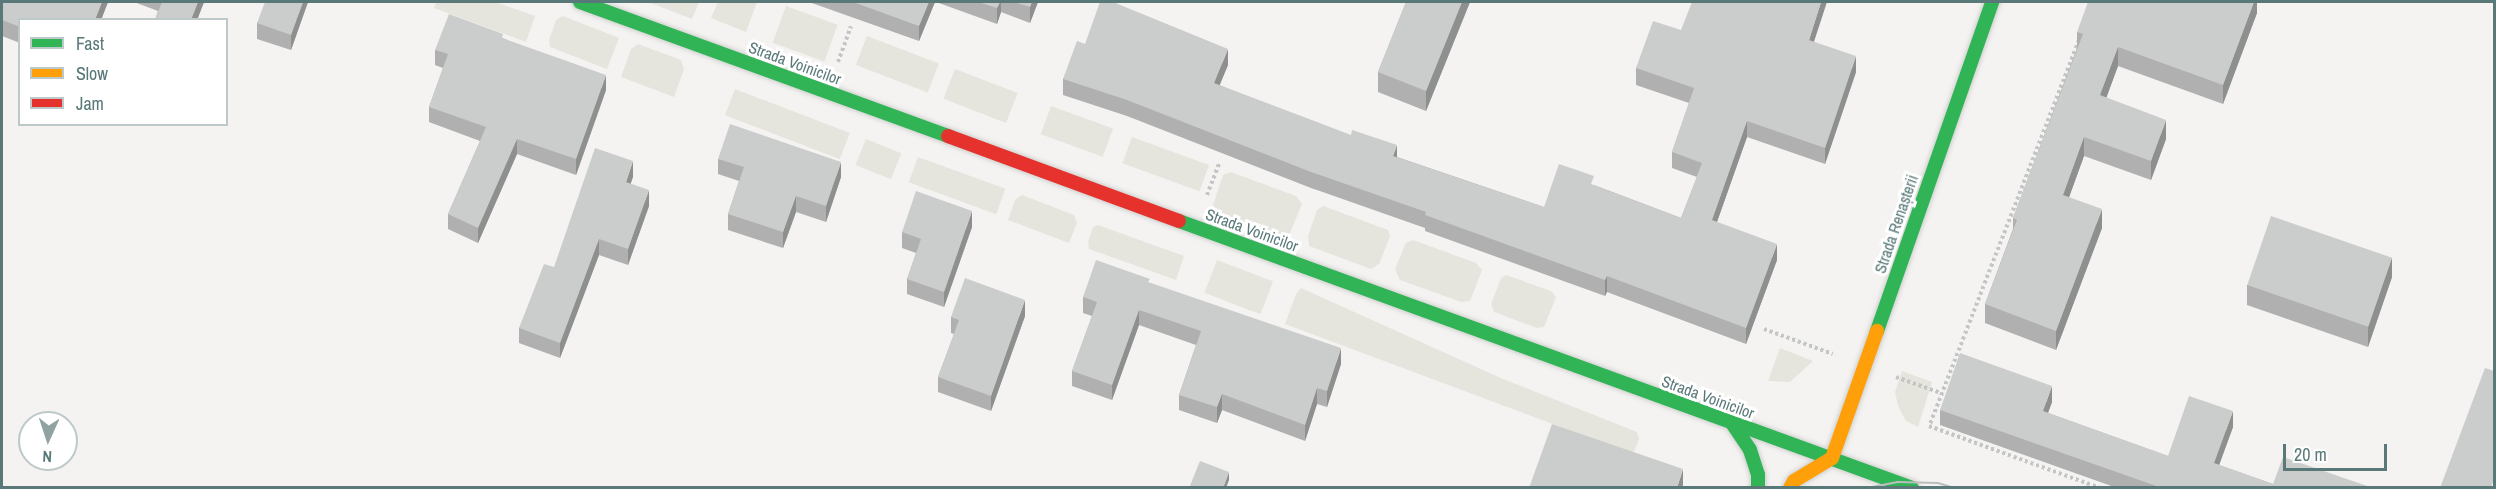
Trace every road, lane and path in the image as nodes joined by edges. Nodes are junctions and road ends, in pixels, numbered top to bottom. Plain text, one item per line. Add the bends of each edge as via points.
1 (580, 2) edge
2 (1992, 2) edge
3 (851, 26) dead end
4 (2081, 34) edge
5 (836, 67) dead end
6 (1219, 163) dead end
7 (1203, 204) dead end
8 (1732, 423) junction
9 (1832, 458) junction
10 (1841, 478) dead end
11 (1758, 488) edge
12 (1790, 488) edge
13 (1912, 488) edge
14 (2100, 488) edge

1 - 8 main road, Strada Voinicilor
2 - 9 main road, Strada Renașterii
3 - 5 path
4 - 14 path via 1929,426
6 - 7 path
8 - 9 main road, Strada Voinicilor
8 - 11 main road via 1750,450
9 - 10 main road
9 - 12 main road via 1794,481
9 - 13 main road, Strada Voinicilor

